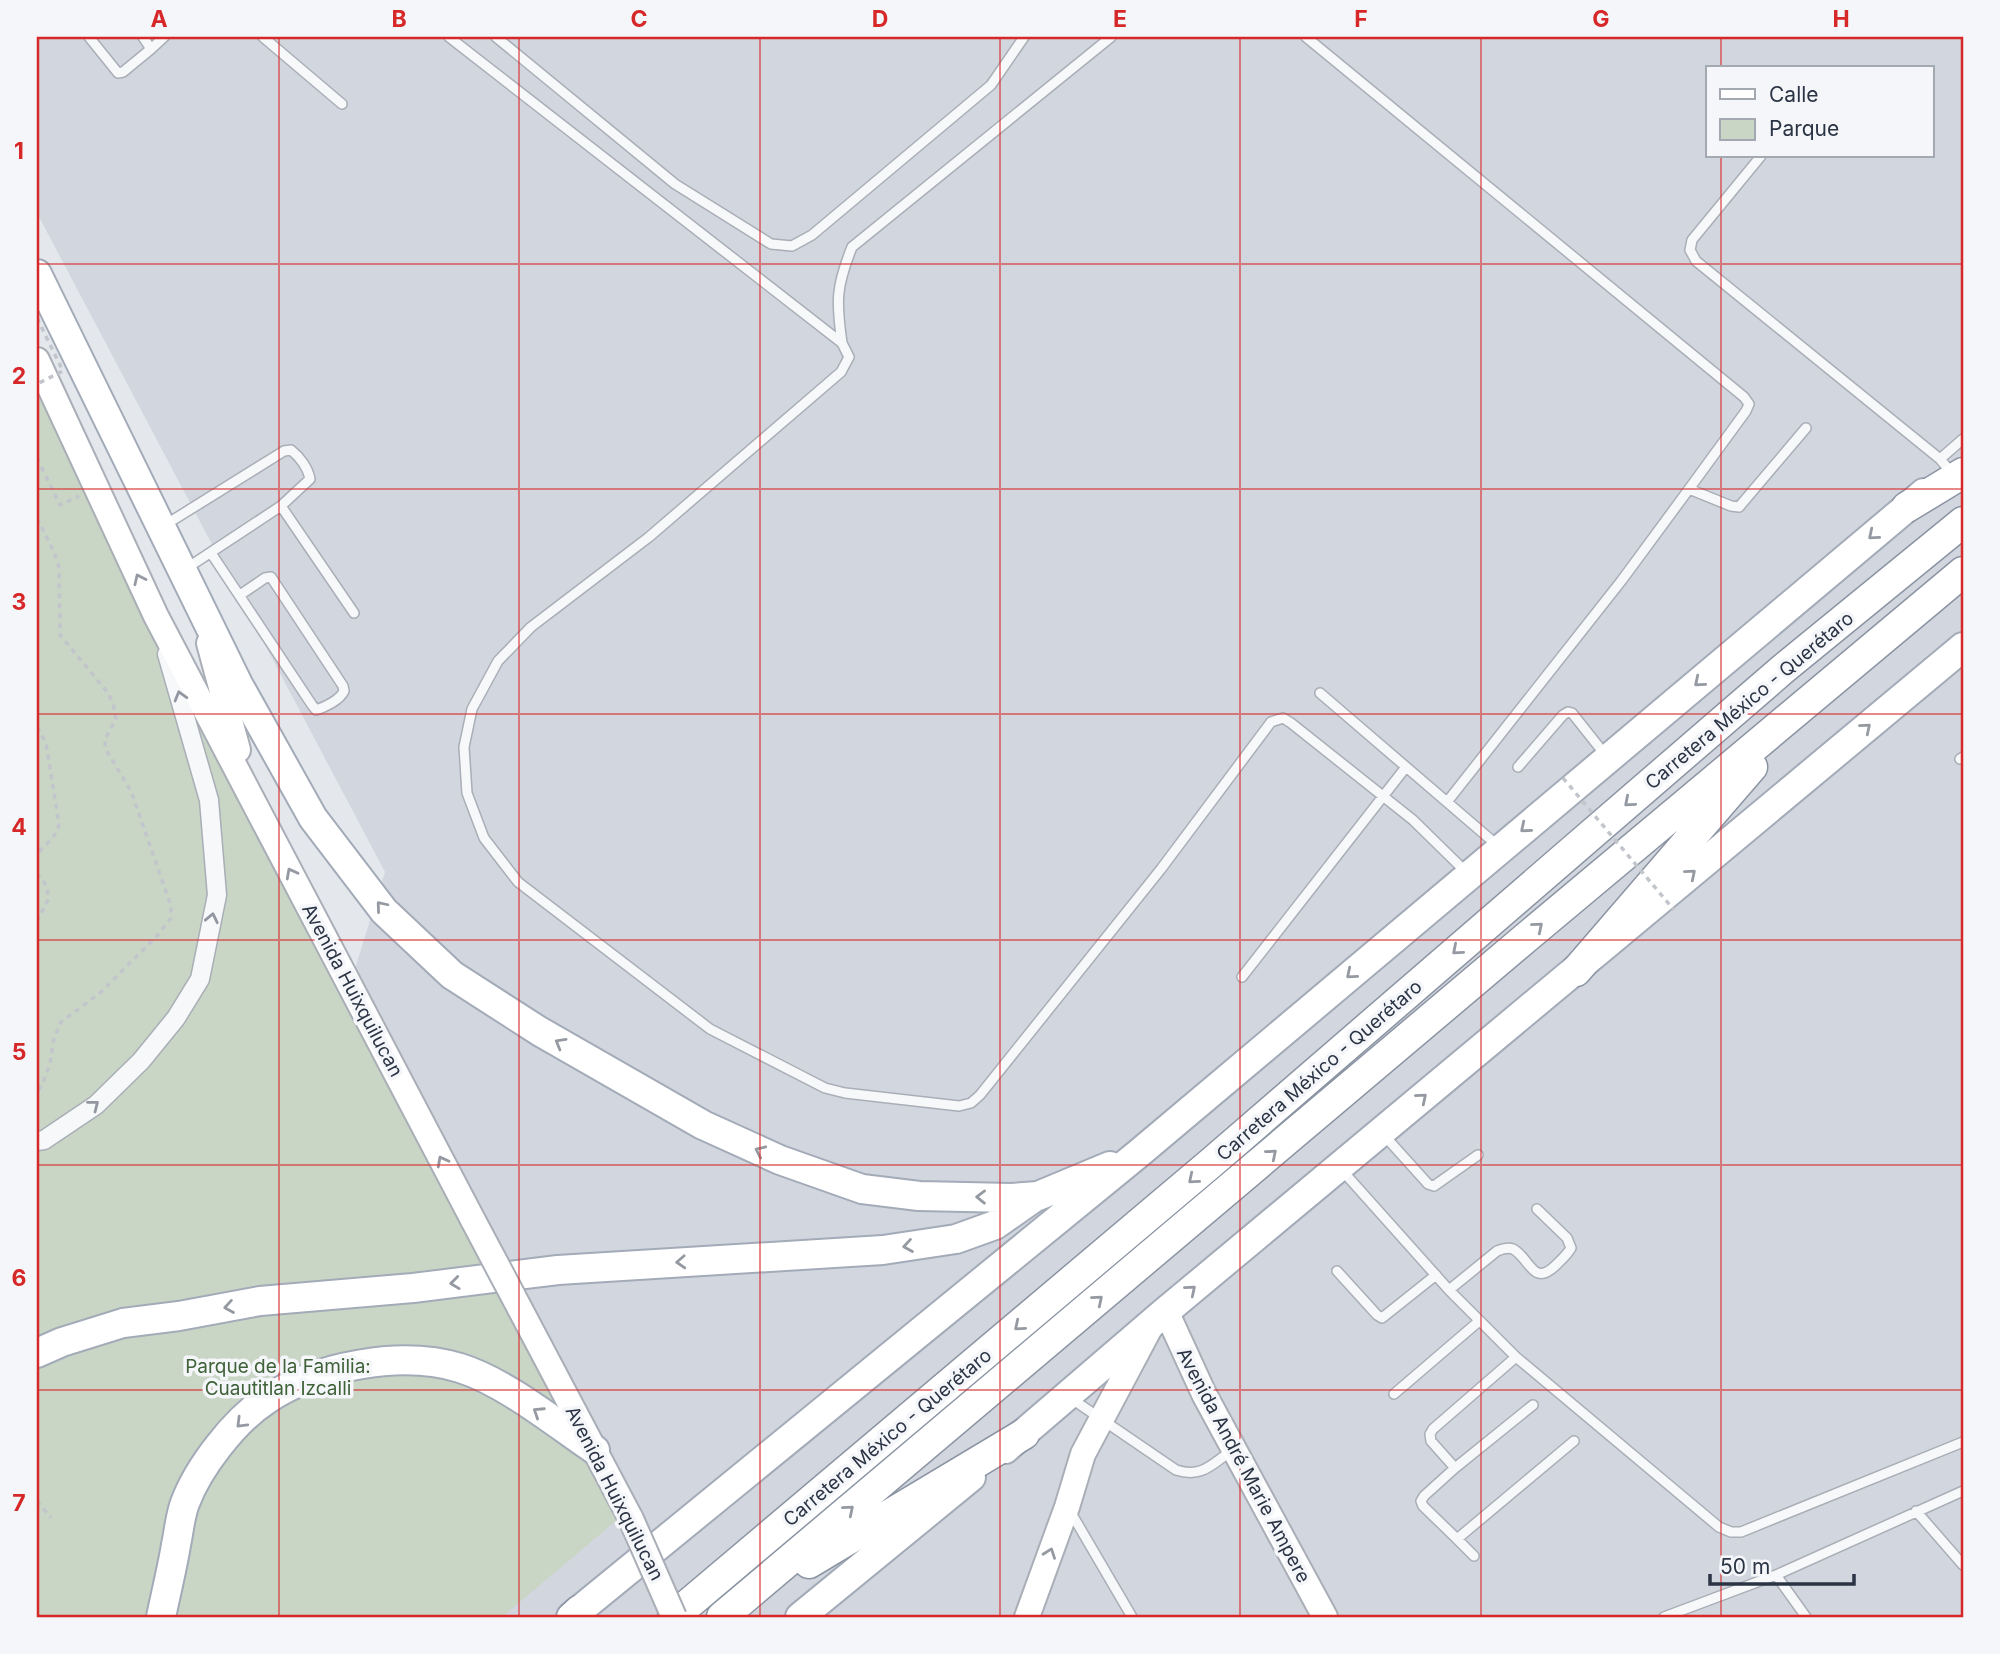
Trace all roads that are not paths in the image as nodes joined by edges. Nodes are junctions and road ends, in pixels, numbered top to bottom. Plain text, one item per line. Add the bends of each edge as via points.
1 (89, 37) edge
2 (143, 37) edge
3 (164, 37) edge
4 (263, 37) edge
5 (449, 37) edge
6 (496, 37) edge
7 (1024, 37) edge
8 (1111, 37) edge
9 (1306, 37) edge
10 (151, 49) junction
11 (342, 104) dead end
12 (1759, 158) edge
13 (37, 274) edge
14 (842, 343) junction
15 (37, 360) edge
16 (1806, 428) dead end
17 (1963, 439) edge
18 (1954, 466) edge
19 (1689, 489) junction
20 (282, 506) junction
21 (1907, 507) joint
22 (1963, 522) edge
23 (161, 528) junction
24 (211, 553) junction
25 (183, 571) junction
26 (1963, 572) edge
27 (240, 595) junction
28 (199, 604) junction
29 (354, 613) dead end
30 (156, 616) junction
31 (1963, 647) edge
32 (1320, 693) dead end
33 (1813, 697) junction
34 (1609, 758) junction
35 (1406, 767) junction
36 (1518, 767) dead end
37 (249, 792) junction
38 (1384, 795) junction
39 (1447, 802) junction
40 (1501, 849) junction
41 (1469, 875) junction
42 (1576, 971) junction
43 (1242, 977) dead end
44 (1381, 1132) junction
45 (37, 1141) edge
46 (1138, 1154) junction
47 (1478, 1155) dead end
48 (1339, 1167) junction
49 (1038, 1196) junction
50 (1537, 1209) dead end
51 (1337, 1271) dead end
52 (1436, 1275) junction
53 (1449, 1290) junction
54 (1160, 1316) junction
55 (1478, 1321) junction
56 (37, 1353) edge
57 (1516, 1357) junction
58 (1394, 1394) dead end
59 (1068, 1396) junction
60 (1533, 1405) dead end
61 (1101, 1420) junction
62 (1024, 1434) junction
63 (1574, 1441) dead end
64 (1963, 1442) edge
65 (1234, 1449) junction
66 (595, 1450) junction
67 (1455, 1468) junction
68 (1963, 1491) edge
69 (1067, 1507) junction
70 (1916, 1511) junction
71 (1457, 1539) junction
72 (1474, 1556) dead end
73 (1963, 1565) edge
74 (1776, 1575) junction
75 (574, 1615) edge
76 (724, 1615) edge
77 (161, 1617) edge
78 (674, 1617) edge
79 (800, 1617) edge
80 (1027, 1617) edge
81 (1132, 1617) edge
82 (1325, 1617) edge
83 (1664, 1617) edge
84 (1806, 1617) edge

1 - 10 lane via 118,73
2 - 10 lane
3 - 10 lane
4 - 11 lane
5 - 14 lane
6 - 7 lane via 675,184 771,244 792,246 811,236 991,85
8 - 14 lane via 852,247 836,300
9 - 19 lane via 1744,397 1749,404 1746,411
12 - 18 lane via 1692,240 1690,250 1696,261
13 - 23 main road
14 - 38 lane via 849,357 841,372 649,537 531,627 498,661 472,709 464,747 467,793 484,838 518,882 710,1029 825,1088 959,1107 980,1095 1161,869 1271,722 1283,718 1291,723
30 -> 15 main road, Avenida Huixquilucan
16 - 19 lane via 1739,507
17 - 18 lane
18 - 21 highway
19 - 39 lane
20 - 23 lane via 310,479 291,450
20 - 24 lane
20 - 29 lane
21 -> 34 main road
22 -> 78 highway, Carretera México - Querétaro via 1783,669 1221,1155
23 - 25 main road
24 - 25 lane
24 - 27 lane
25 - 28 main road
26 - 33 highway, Carretera México - Querétaro
27 - 27 lane via 271,577 343,685 342,696 316,709
28 - 37 main road
49 -> 28 main road via 919,1196 862,1189 780,1160 703,1125 452,975 384,911 313,818
30 - 37 main road, Avenida Huixquilucan
45 -> 30 street via 96,1105 141,1061 200,979 218,895 209,800
42 -> 31 main road
32 - 35 lane
33 - 42 highway
76 -> 33 highway, Carretera México - Querétaro
34 - 36 lane via 1568,712
34 -> 40 main road
35 - 38 lane
35 - 39 lane
66 -> 37 main road, Avenida Huixquilucan, bridge
38 - 41 lane
38 - 43 lane
39 - 40 lane
40 - 41 main road
41 -> 46 main road
44 -> 42 main road
44 - 47 lane via 1434,1186
44 - 48 main road
46 - 49 main road
46 - 75 main road
48 - 52 lane
54 -> 48 main road
49 -> 56 main road via 995,1225 956,1239 883,1250 558,1270 260,1301 122,1323
50 - 53 lane via 1567,1238 1571,1248 1549,1272 1533,1270 1513,1249 1505,1248
51 - 52 lane via 1382,1318
52 - 53 lane
53 - 55 lane
54 - 59 main road
54 - 61 main road
54 - 65 main road, Avenida André Marie Ampere
55 - 57 lane
55 - 58 lane
57 - 64 lane via 1719,1527 1731,1532 1741,1532
57 - 67 lane via 1430,1434
59 - 61 lane
59 - 62 main road
60 - 67 lane
61 - 65 lane via 1176,1471 1191,1475
61 - 69 main road via 1083,1454
62 - 76 highway
62 - 79 main road
63 - 71 lane
65 - 82 main road, Avenida André Marie Ampere
66 -> 77 main road via 490,1381 459,1368 384,1362 342,1368 303,1381 265,1400 211,1456 184,1504
66 - 78 main road, Avenida Huixquilucan, bridge
67 - 71 lane via 1421,1502
68 - 70 lane
80 -> 69 main road
69 - 81 lane
70 - 73 lane
70 - 74 lane
71 - 72 lane
74 - 83 lane
74 - 84 lane

